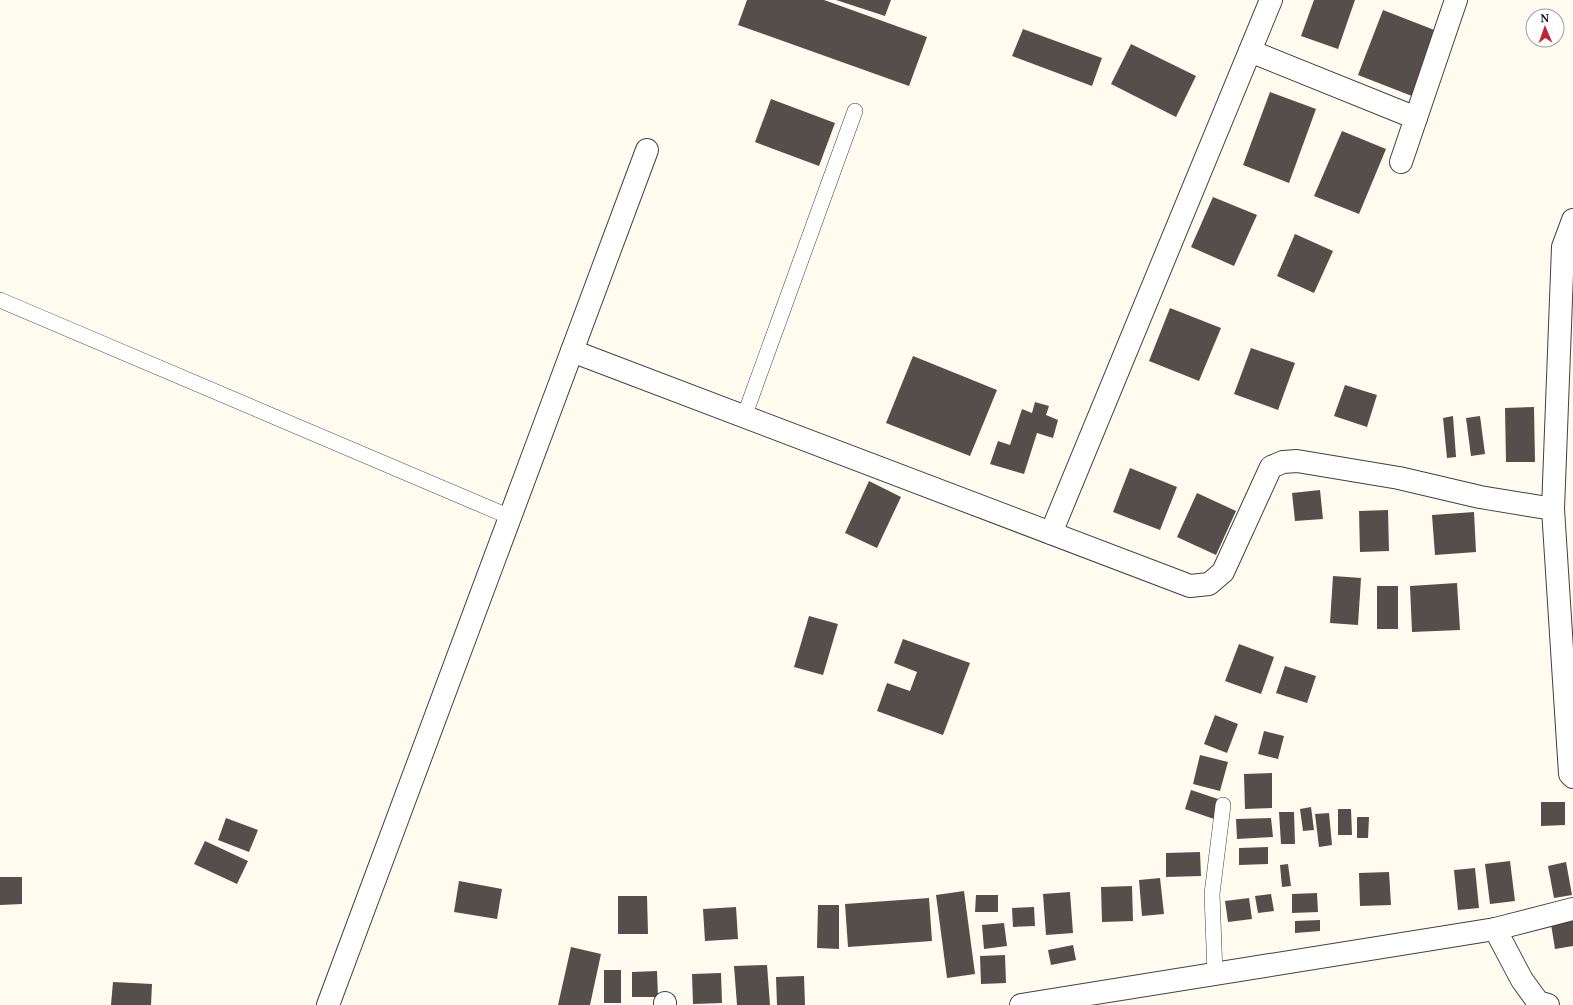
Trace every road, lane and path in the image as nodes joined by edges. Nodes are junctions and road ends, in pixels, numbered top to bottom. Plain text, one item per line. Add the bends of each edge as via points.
1 (1271, 0) edge
2 (1456, 0) edge
3 (1250, 51) junction
4 (855, 111) dead end
5 (1416, 118) junction
6 (646, 150) dead end
7 (1401, 162) dead end
8 (1573, 220) edge
9 (0, 300) edge
10 (572, 351) junction
11 (744, 417) junction
12 (1553, 509) junction
13 (510, 517) junction
14 (1051, 533) junction
15 (1573, 777) edge
16 (1223, 805) dead end
17 (1573, 909) edge
18 (1495, 929) junction
19 (1215, 974) junction
20 (328, 1005) edge
21 (1021, 1005) edge
22 (1548, 1005) edge

1 - 3 street
2 - 5 street
3 - 5 street
3 - 14 street
4 - 11 lane
5 - 7 street
6 - 10 street
8 - 12 street via 1563,247
9 - 13 lane
10 - 11 street
10 - 13 street
11 - 14 street
12 - 14 street via 1480,497 1399,478 1296,461 1283,462 1271,467 1223,572 1209,584 1190,586
12 - 15 street via 1570,774
13 - 20 street
16 - 19 lane via 1212,894
17 - 18 street
18 - 19 street
18 - 22 street via 1522,980 1538,1002
19 - 21 street

